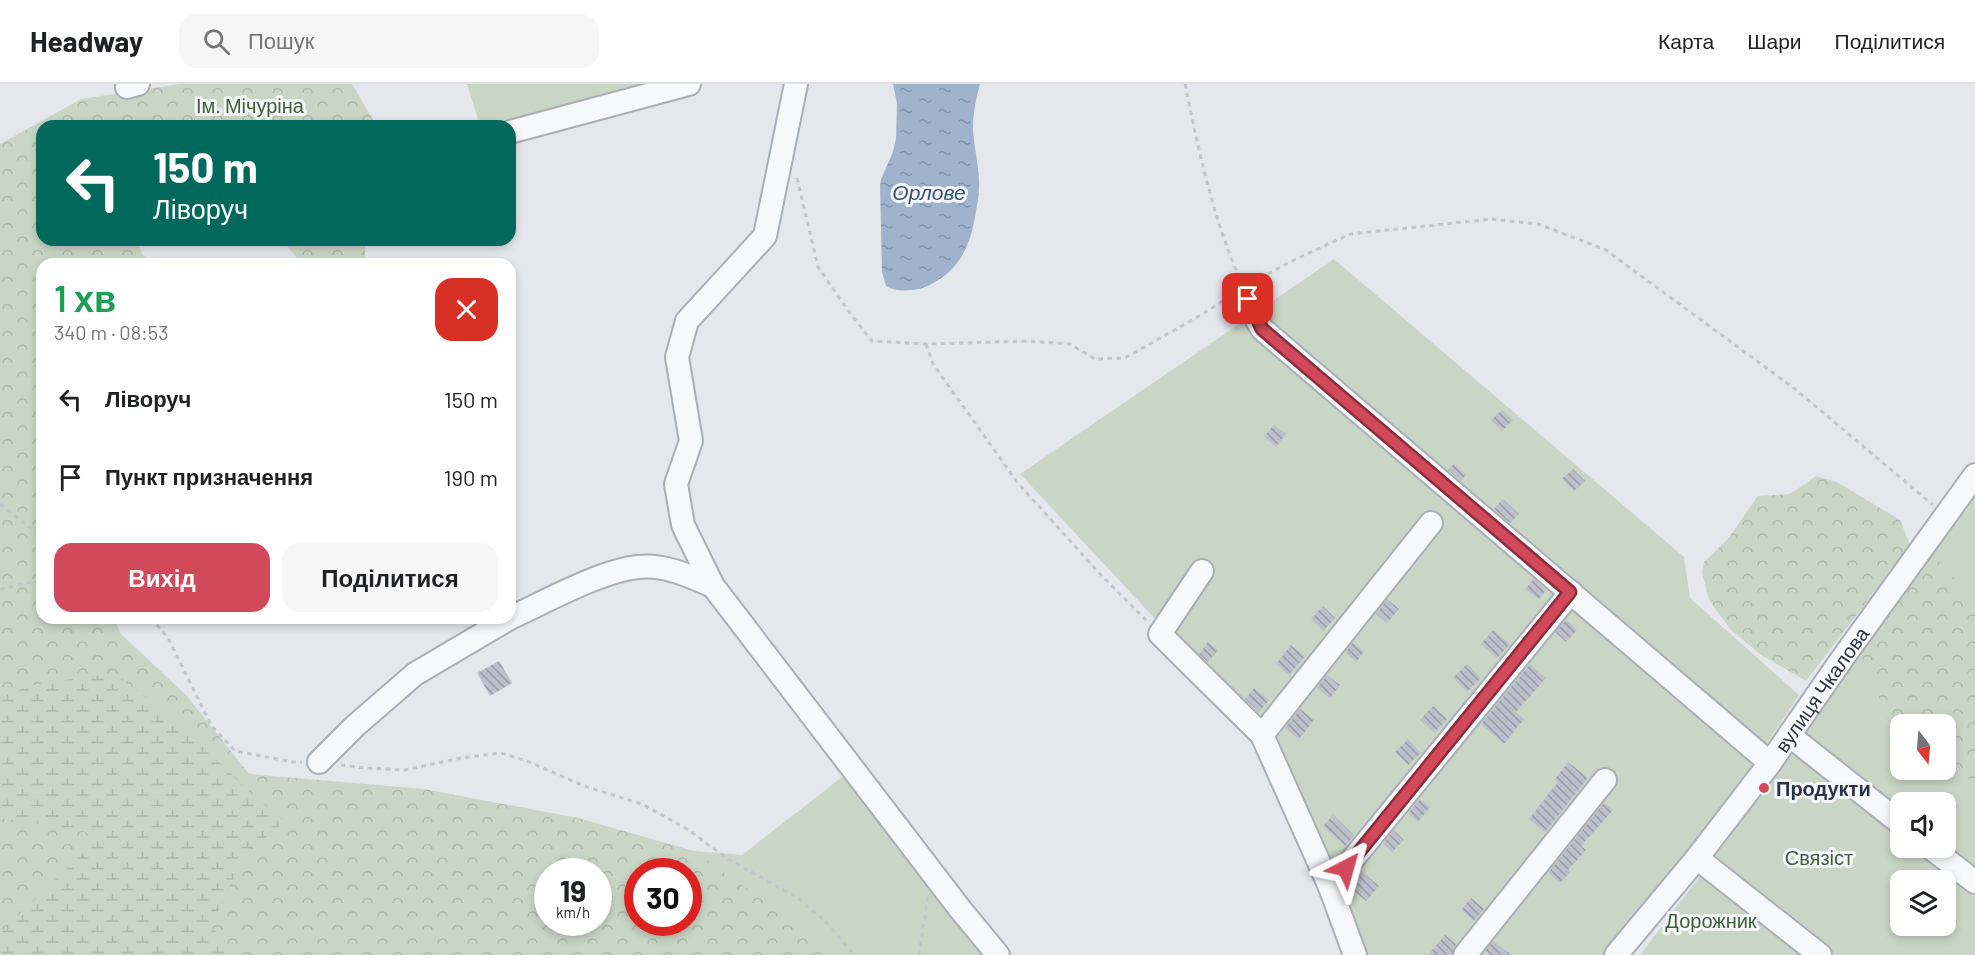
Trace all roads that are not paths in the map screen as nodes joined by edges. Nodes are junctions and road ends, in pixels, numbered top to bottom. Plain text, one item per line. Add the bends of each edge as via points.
1 (689, 84) edge
2 (796, 84) edge
3 (516, 130) edge
4 (1244, 287) road end
5 (1975, 475) edge
6 (1431, 523) dead end
7 (1202, 571) dead end
8 (713, 586) junction
9 (1570, 592) junction
10 (516, 615) edge
11 (500, 624) edge
12 (1262, 735) junction
13 (1789, 735) junction
14 (319, 762) road end
15 (1770, 763) junction
16 (1605, 780) dead end
17 (1890, 815) edge
18 (1697, 858) junction
19 (1944, 858) edge
20 (1975, 882) edge
21 (1330, 887) junction
22 (998, 955) edge
23 (1355, 955) edge
24 (1465, 955) edge
25 (1616, 955) edge
26 (1820, 955) edge

1 - 3 street
2 - 8 street via 765,236 687,321 677,357 691,441 676,484 683,525
4 - 9 street via 1262,329
5 - 13 street, вулиця Чкалова
6 - 12 street
7 - 12 street via 1160,634
8 - 10 street via 674,570 638,567 600,577
8 - 22 street
9 - 15 street
9 - 21 street
11 - 14 street via 415,674
12 - 21 street
13 - 15 street, вулиця Чкалова
13 - 17 street
15 - 18 street, вулиця Чкалова
16 - 24 street
18 - 25 street, вулиця Чкалова
18 - 26 street
19 - 20 street
21 - 23 street

